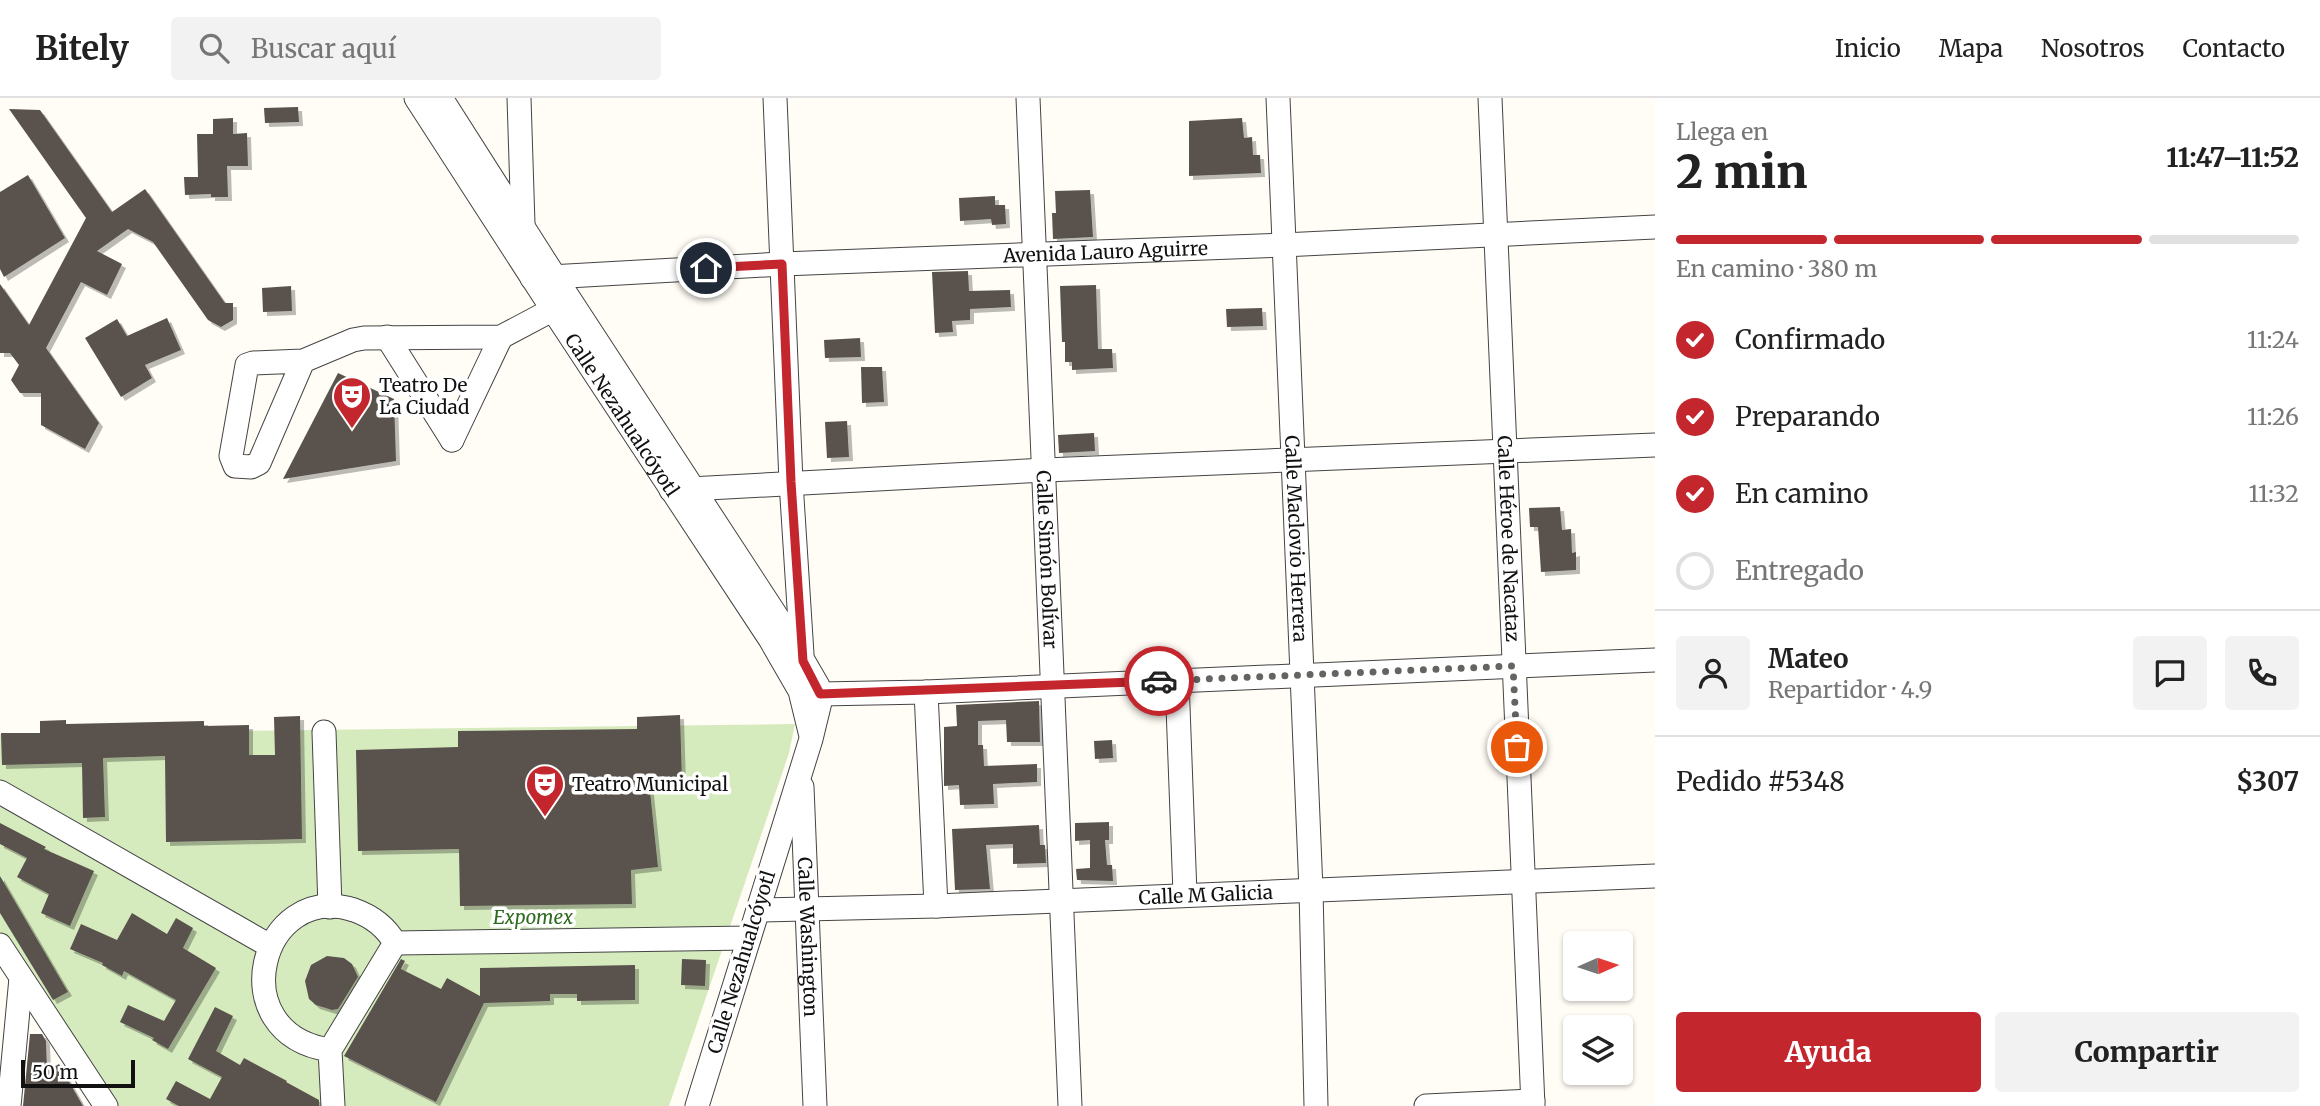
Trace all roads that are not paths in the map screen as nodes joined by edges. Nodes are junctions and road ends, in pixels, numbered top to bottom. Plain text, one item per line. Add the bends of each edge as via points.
1 (416, 98) edge
2 (442, 98) edge
3 (519, 98) edge
4 (775, 98) edge
5 (1028, 98) edge
6 (1278, 98) edge
7 (1490, 98) edge
8 (523, 227) junction
9 (1655, 227) edge
10 (1496, 234) junction
11 (1283, 245) junction
12 (1035, 254) junction
13 (782, 264) junction
14 (537, 273) junction
15 (561, 305) junction
16 (387, 337) junction
17 (501, 337) junction
18 (303, 361) junction
19 (1655, 445) edge
20 (1505, 451) junction
21 (1293, 461) junction
22 (1045, 470) junction
23 (791, 482) junction
24 (682, 489) junction
25 (1655, 660) edge
26 (795, 665) junction
27 (1513, 666) junction
28 (1303, 676) junction
29 (1177, 680) junction
30 (1052, 686) junction
31 (926, 692) junction
32 (820, 694) junction
33 (324, 732) dead end
34 (811, 739) junction
35 (801, 770) junction
36 (0, 792) edge
37 (1655, 876) edge
38 (1522, 881) junction
39 (1311, 890) junction
40 (1185, 894) junction
41 (1062, 900) junction
42 (936, 906) junction
43 (330, 907) junction
44 (807, 909) junction
45 (758, 910) junction
46 (748, 937) junction
47 (395, 943) junction
48 (0, 945) edge
49 (270, 946) junction
50 (21, 978) junction
51 (330, 1050) junction
52 (1533, 1104) edge
53 (9, 1106) edge
54 (106, 1106) edge
55 (333, 1106) edge
56 (697, 1106) edge
57 (816, 1106) edge
58 (1070, 1106) edge
59 (1316, 1106) edge
60 (1426, 1106) edge

1 - 14 street, Calle Nezahualcóyotl
2 - 8 street, Calle Nezahualcóyotl
3 - 8 street
4 - 13 street
5 - 12 street, Calle Simón Bolívar
6 - 11 street, Calle Maclovio Herrera
7 - 10 street, Calle Héroe de Nacataz
8 - 14 street, Calle Nezahualcóyotl
8 - 14 street
9 - 10 street, Avenida Lauro Aguirre
10 - 11 street, Avenida Lauro Aguirre
10 - 20 street, Calle Héroe de Nacataz
11 - 12 street, Avenida Lauro Aguirre
11 - 21 street, Calle Maclovio Herrera
12 - 13 street, Avenida Lauro Aguirre
12 - 22 street, Calle Simón Bolívar
13 - 14 street, Avenida Lauro Aguirre
13 - 23 street
14 - 15 street, Calle Nezahualcóyotl
15 - 17 street
15 - 24 street, Calle Nezahualcóyotl
16 - 17 street
16 - 17 street via 452,440
16 - 18 street via 353,340
18 - 18 street via 253,363 245,368 232,456 235,466 259,463
19 - 20 street
20 - 21 street
20 - 27 street, Calle Héroe de Nacataz
21 - 22 street
21 - 28 street, Calle Maclovio Herrera
22 - 23 street
22 - 30 street, Calle Simón Bolívar
23 - 24 street
23 - 26 street
24 - 26 street, Calle Nezahualcóyotl
25 - 27 street
26 - 32 street, Calle Nezahualcóyotl
26 - 34 street, Calle Nezahualcóyotl
27 - 28 street
27 - 38 street, Calle Héroe de Nacataz
28 - 29 street
28 - 39 street, Calle Maclovio Herrera
29 - 30 street
29 - 40 street
30 - 31 street
30 - 41 street, Calle Simón Bolívar
31 - 32 street
31 - 42 street
32 - 34 street, Calle Nezahualcóyotl
33 - 43 street
34 - 35 street, Calle Nezahualcóyotl
35 - 44 street, Calle Washington
35 - 45 street, Calle Nezahualcóyotl
36 - 49 street
37 - 38 street, Calle M Galicia
38 - 39 street, Calle M Galicia
38 - 52 street, Calle Héroe de Nacataz
39 - 40 street, Calle M Galicia
39 - 59 street, Calle Maclovio Herrera
40 - 41 street, Calle M Galicia
41 - 42 street, Calle M Galicia
41 - 58 street, Calle Simón Bolívar
42 - 44 street, Calle M Galicia
43 - 47 street via 361,912 383,927
43 - 49 street via 298,916
44 - 45 street, Calle M Galicia
44 - 57 street, Calle Washington
45 - 46 street, Calle Nezahualcóyotl
46 - 47 street
46 - 56 street, Calle Nezahualcóyotl
47 - 51 street
48 - 50 street
49 - 51 street via 262,982 275,1019 293,1038
50 - 53 street
50 - 54 street
51 - 55 street
52 - 60 street

